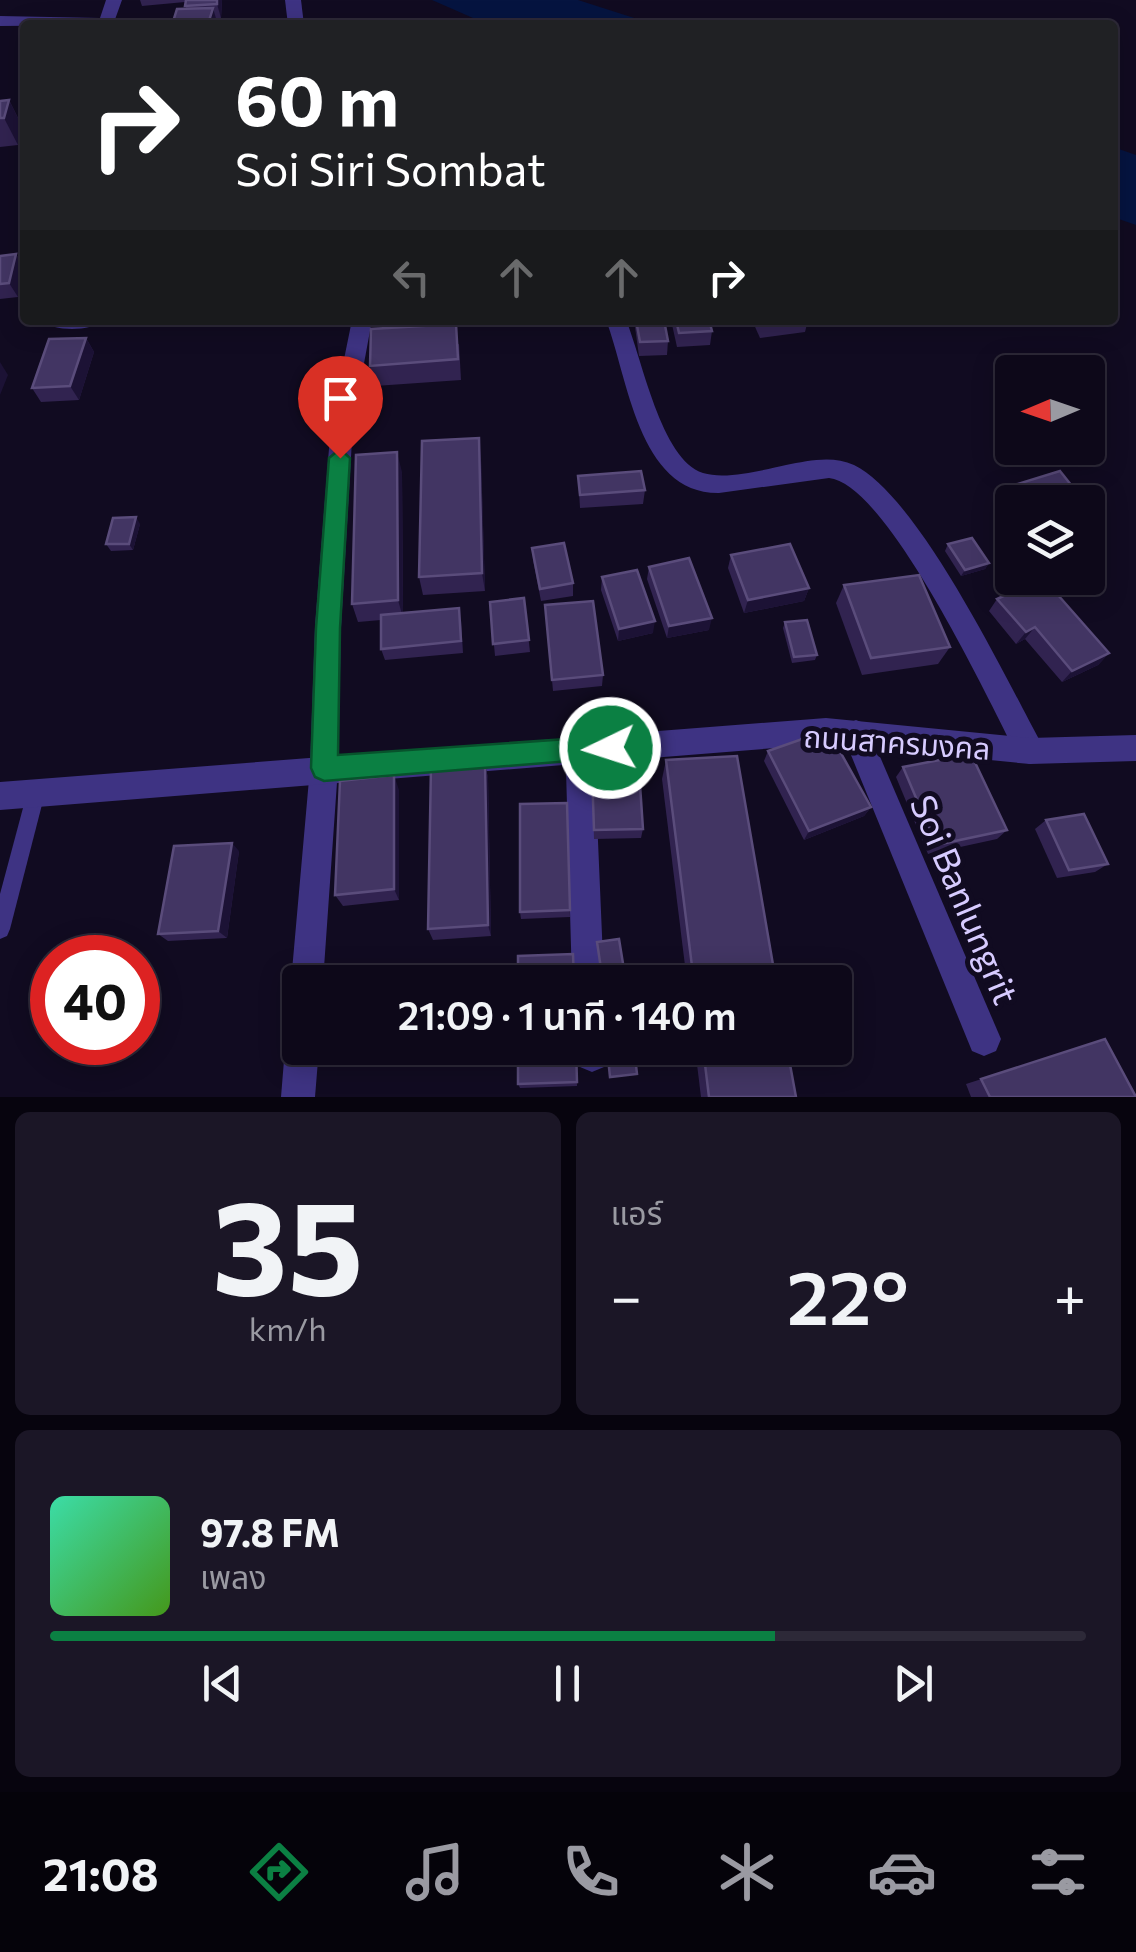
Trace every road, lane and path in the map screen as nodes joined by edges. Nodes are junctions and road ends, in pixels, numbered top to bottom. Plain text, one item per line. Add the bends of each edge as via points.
1 (361, 325) edge
2 (618, 325) edge
3 (856, 734) junction
4 (610, 748) junction
5 (1136, 748) edge
6 (1030, 751) junction
7 (324, 768) junction
8 (36, 794) junction
9 (0, 796) edge
10 (0, 928) edge
11 (309, 965) edge
12 (587, 965) edge
13 (984, 1039) dead end
14 (301, 1065) edge
15 (298, 1097) edge

1 - 7 street via 342,424
2 - 6 street via 653,430 668,460 687,477 720,482 826,468 846,472 890,509
3 - 4 street, ถนนสาครมงคล
3 - 6 street, ถนนสาครมงคล
3 - 13 street, Soi Banlungrit
4 - 7 street, ถนนสาครมงคล
4 - 12 street via 582,763 578,786
5 - 6 street, ถนนสาครมงคล
7 - 8 street, ถนนสาครมงคล
7 - 11 street
8 - 9 street, ถนนสาครมงคล
8 - 10 lane
14 - 15 street

